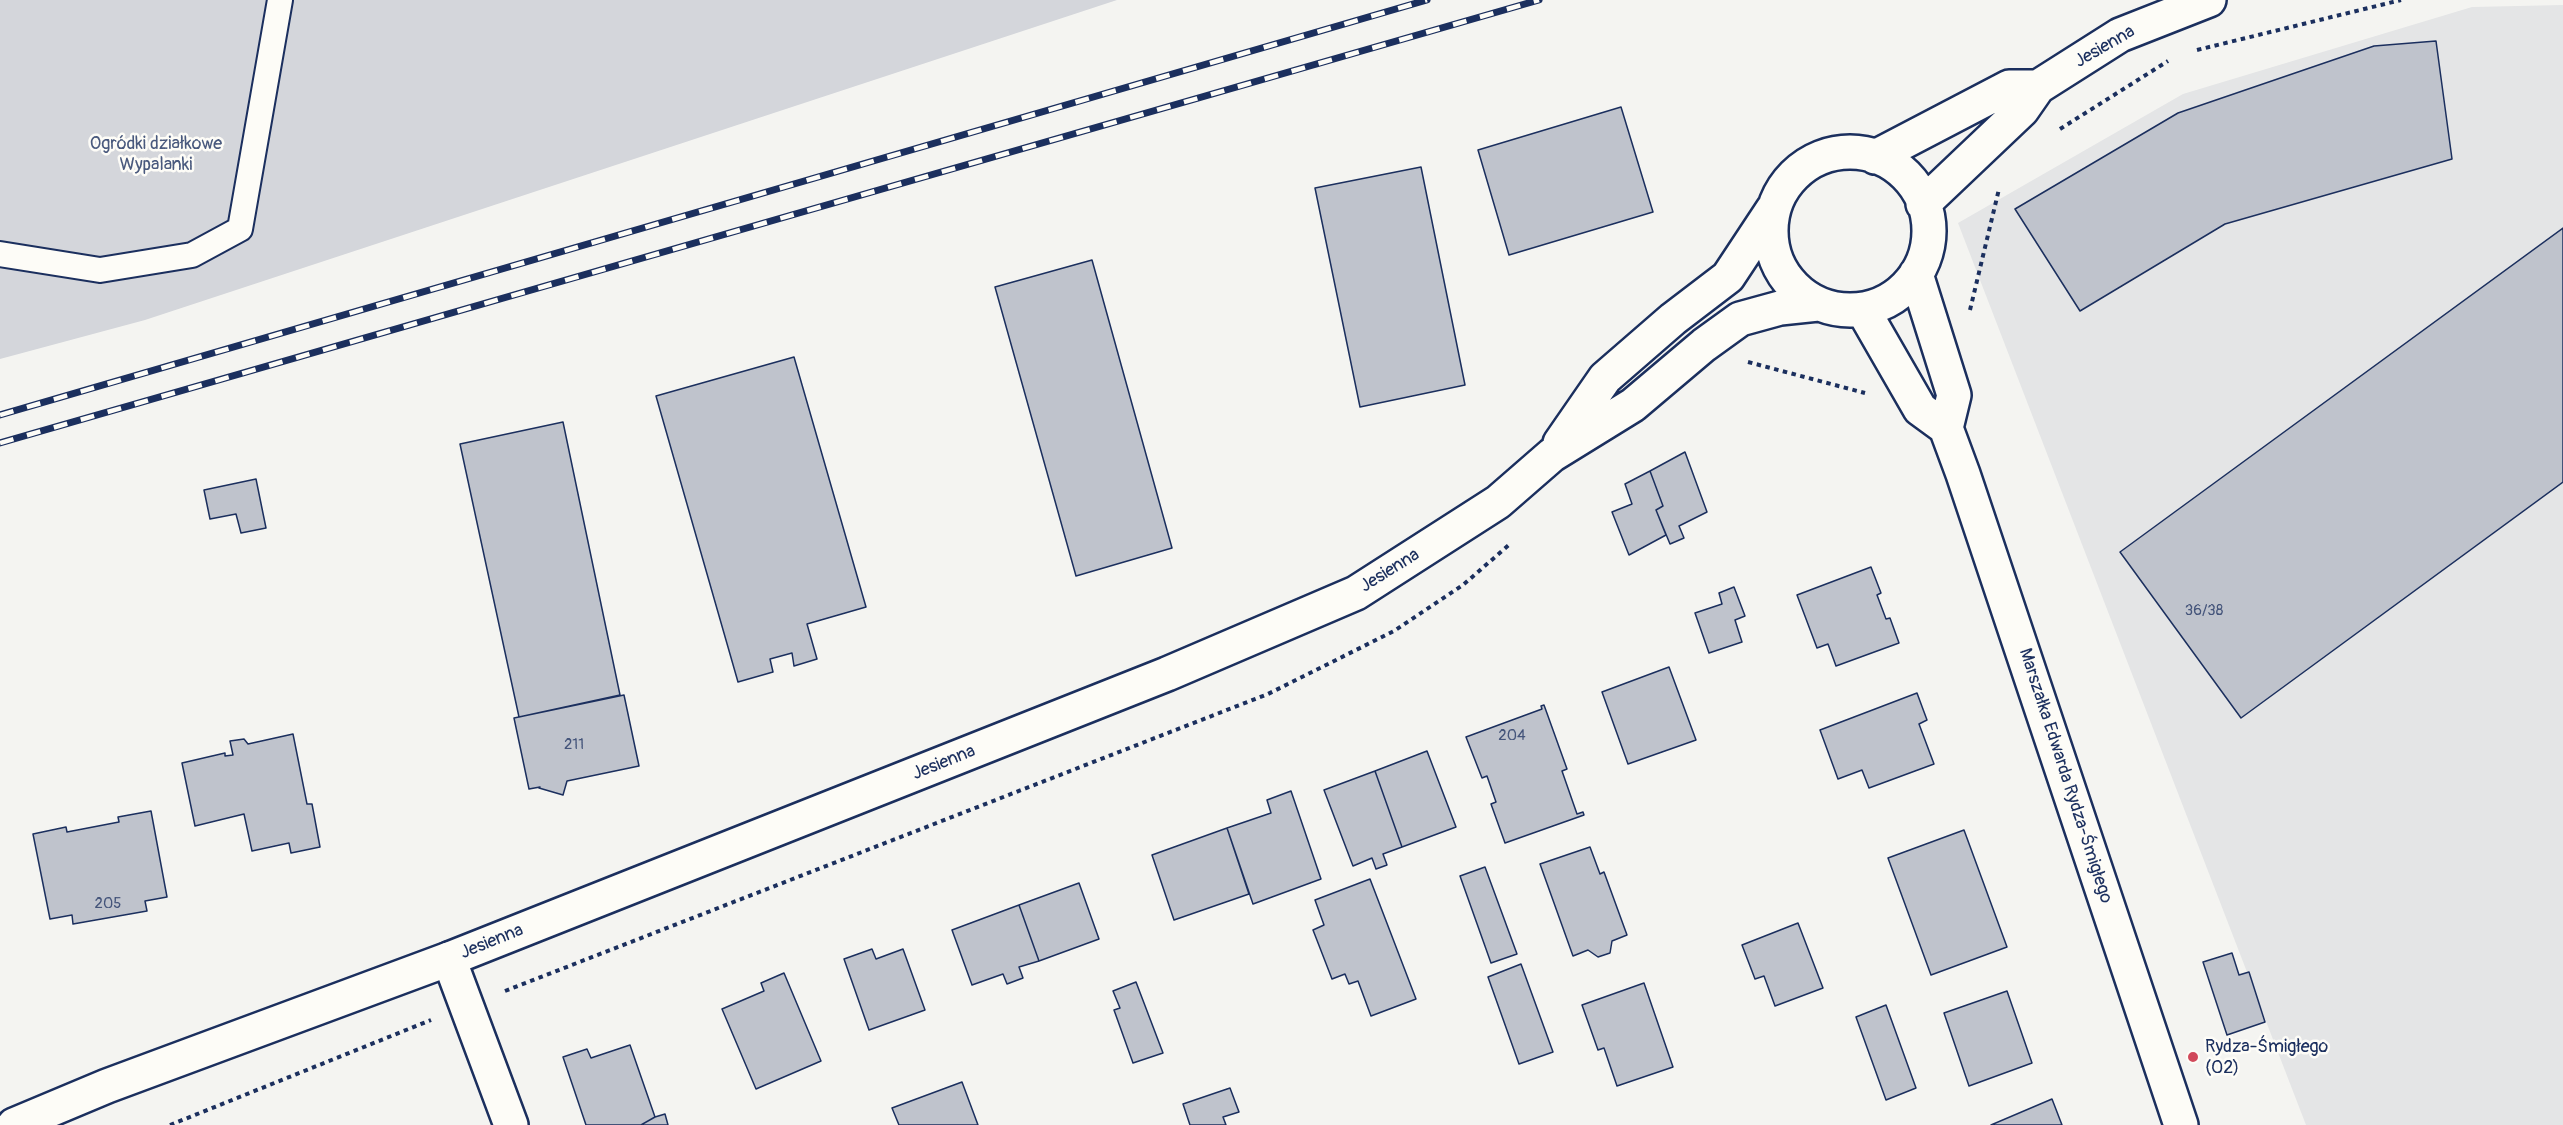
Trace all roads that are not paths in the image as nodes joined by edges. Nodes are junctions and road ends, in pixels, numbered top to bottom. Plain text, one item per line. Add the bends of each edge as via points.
1 (280, 0) edge
2 (2209, 0) edge
3 (2038, 87) junction
4 (1875, 157) junction
5 (1923, 204) junction
6 (1774, 208) junction
7 (0, 254) edge
8 (1916, 274) junction
9 (1818, 304) junction
10 (1863, 310) junction
11 (1946, 428) junction
12 (1552, 455) junction
13 (449, 959) junction
14 (14, 1125) edge
15 (511, 1125) edge
16 (2181, 1125) edge

1 - 7 lane via 240,229 192,255 100,270
2 - 3 street, Jesienna via 2120,35
3 - 4 street via 2009,87
3 - 5 street, Jesienna via 2022,110
4 - 5 street via 1891,163 1909,178
4 - 6 street via 1845,152 1822,157 1793,177
5 - 8 street via 1929,235
6 - 9 street via 1774,255 1784,276 1799,293
6 - 12 street via 1728,277 1605,378
8 - 10 street via 1903,290
8 - 11 street via 1954,395
9 - 10 street via 1840,310
9 - 12 street, Jesienna via 1780,308 1740,319 1633,405
10 - 11 street via 1920,410
11 - 16 street, Marszałka Edwarda Rydza-Śmigłego
12 - 13 street, Jesienna via 1498,502 1356,592 1167,674
13 - 14 street, Jesienna via 107,1086
13 - 15 street

